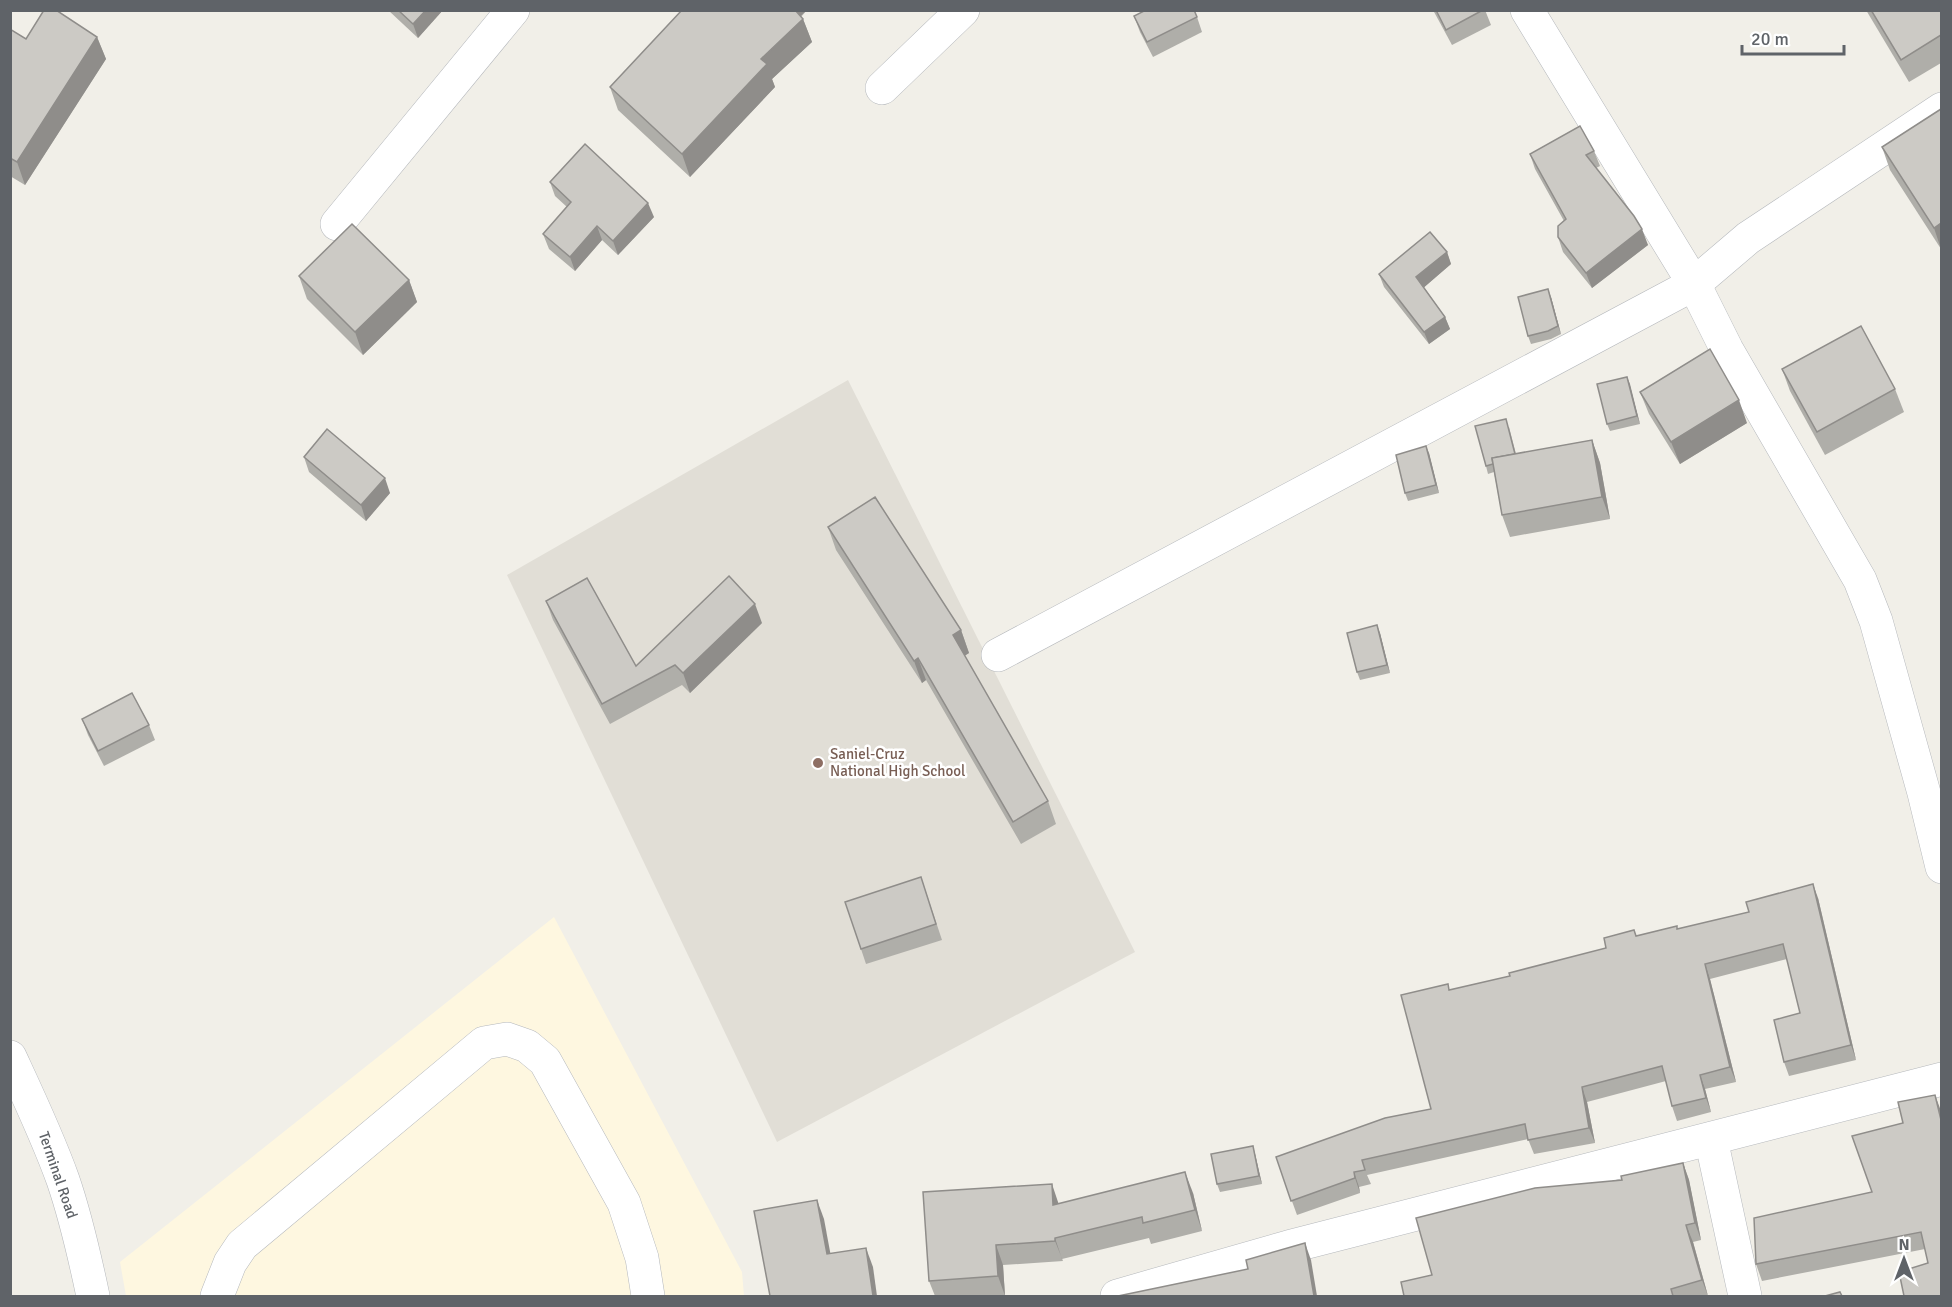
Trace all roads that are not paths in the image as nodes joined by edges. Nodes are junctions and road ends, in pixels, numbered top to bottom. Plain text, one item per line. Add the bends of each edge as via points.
1 (513, 10) edge
2 (963, 10) edge
3 (1527, 10) edge
4 (882, 88) dead end
5 (1941, 109) edge
6 (337, 224) dead end
7 (1694, 284) junction
8 (998, 655) dead end
9 (1941, 867) edge
10 (10, 1057) edge
11 (1941, 1079) edge
12 (1711, 1139) junction
13 (93, 1296) edge
14 (217, 1296) edge
15 (648, 1296) edge
16 (1117, 1296) edge
17 (1745, 1296) edge

1 - 6 street
2 - 4 street
3 - 7 street
5 - 7 street via 1748,238
7 - 8 street
7 - 9 street via 1727,350 1860,580 1876,621
10 - 13 street, Terminal Road via 63,1182
11 - 12 street
12 - 16 street via 1288,1247
12 - 17 street
14 - 15 street via 242,1245 484,1043 507,1039 527,1046 544,1061 598,1153 624,1203 642,1258

